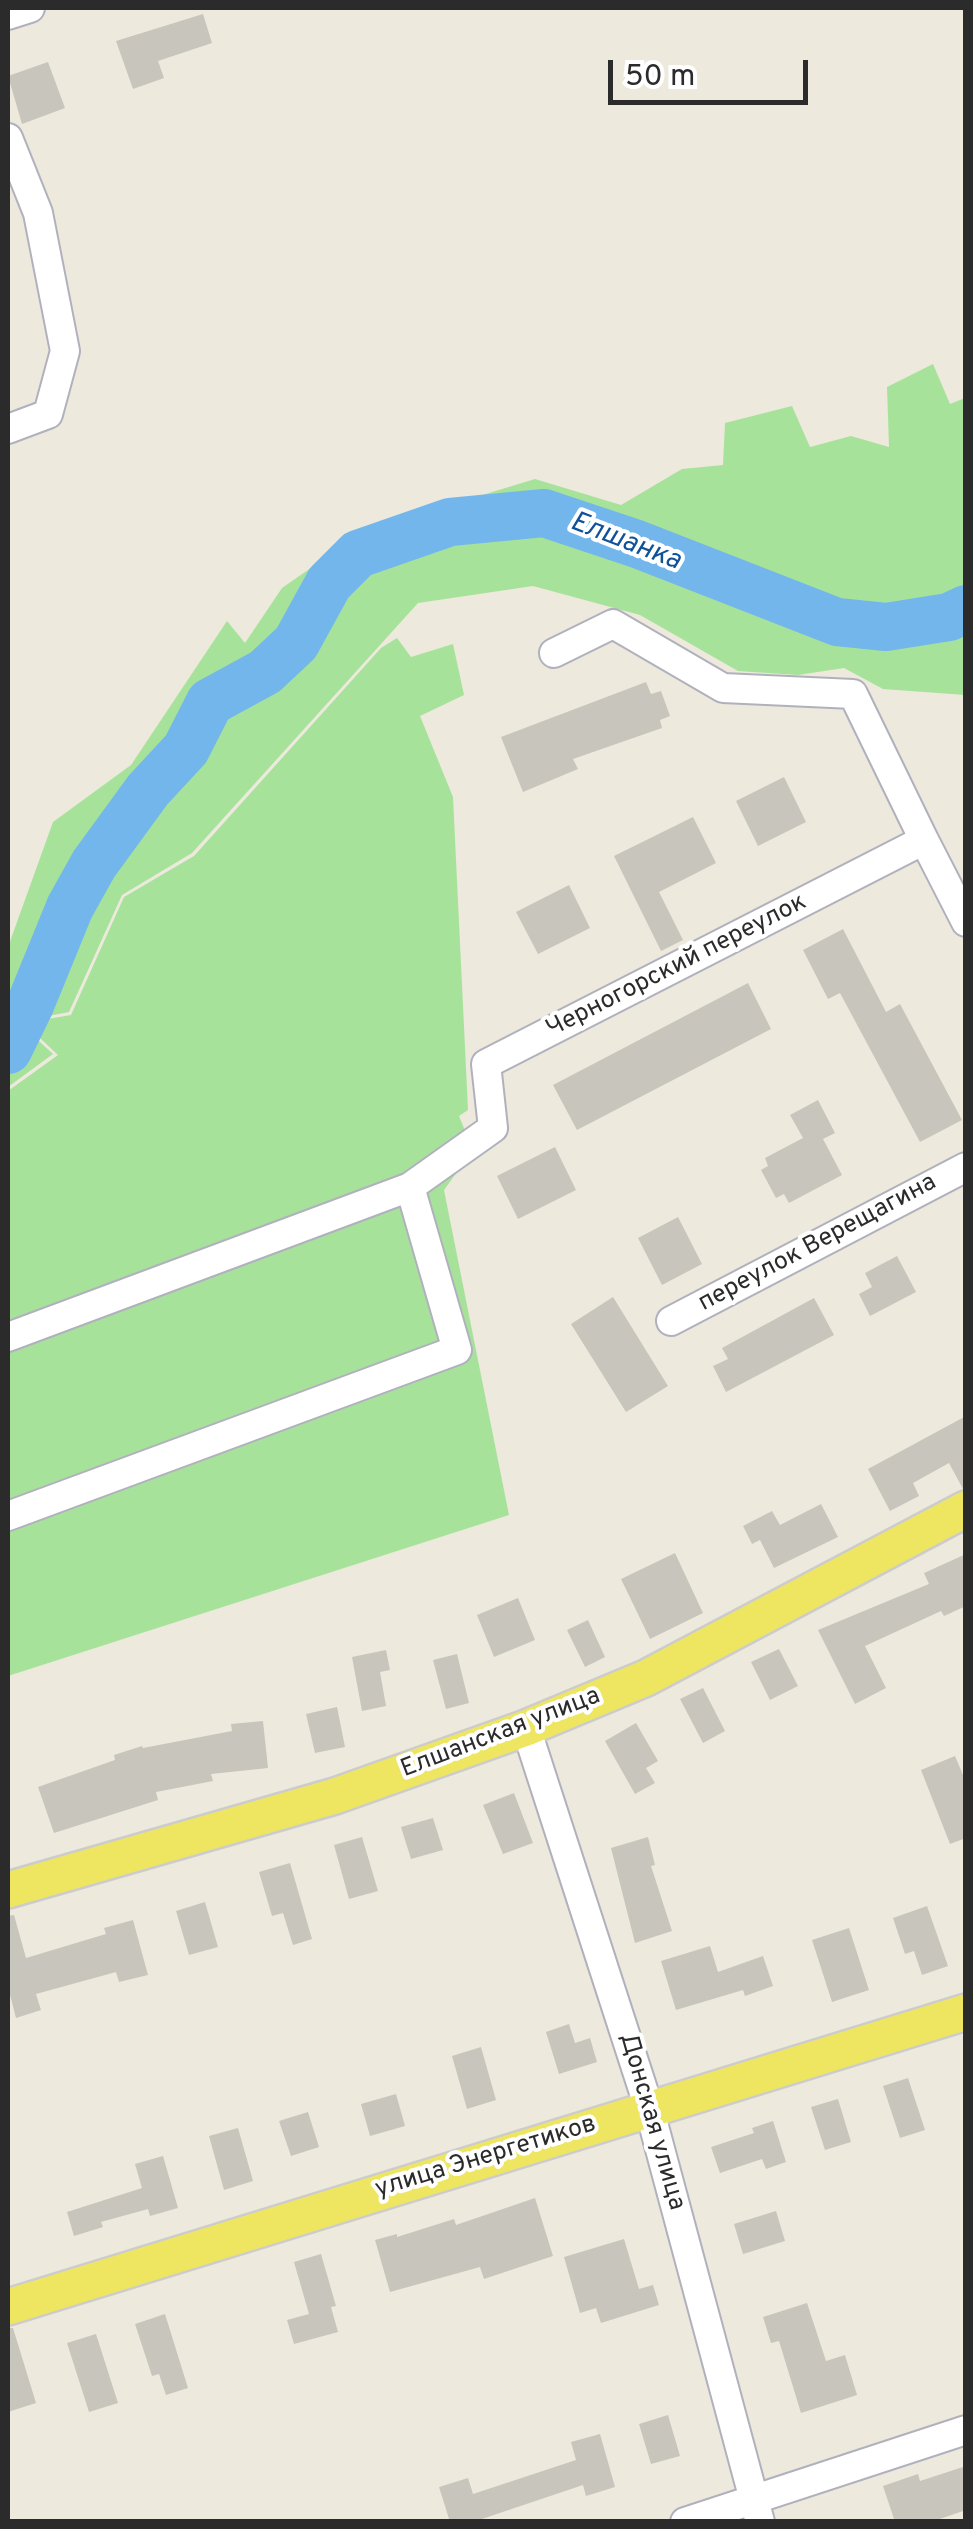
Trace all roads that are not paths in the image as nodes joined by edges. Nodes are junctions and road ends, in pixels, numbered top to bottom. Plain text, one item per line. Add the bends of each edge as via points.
1 (30, 8) edge
2 (8, 15) edge
3 (8, 138) edge
4 (8, 429) edge
5 (554, 653) dead end
6 (924, 840) junction
7 (966, 922) edge
8 (966, 1166) edge
9 (410, 1187) junction
10 (670, 1321) dead end
11 (8, 1337) edge
12 (966, 1509) edge
13 (8, 1516) edge
14 (526, 1728) junction
15 (8, 1890) edge
16 (966, 2012) edge
17 (649, 2108) junction
18 (8, 2307) edge
19 (966, 2430) edge
20 (756, 2512) edge
21 (685, 2522) edge

1 - 2 street
3 - 4 street via 38,212 65,351 48,414
5 - 6 street via 613,624 723,688 852,694
6 - 7 street
6 - 9 street, Черногорский переулок via 486,1064 492,1128
8 - 10 street, переулок Верещагина
9 - 11 street
9 - 13 street via 457,1350
12 - 14 main road, Елшанская улица via 646,1678
14 - 15 main road, Елшанская улица via 336,1796
14 - 17 street, Донская улица
16 - 17 main road, улица Энергетиков
17 - 18 main road, улица Энергетиков
17 - 20 street, Донская улица
19 - 20 street
20 - 21 street

